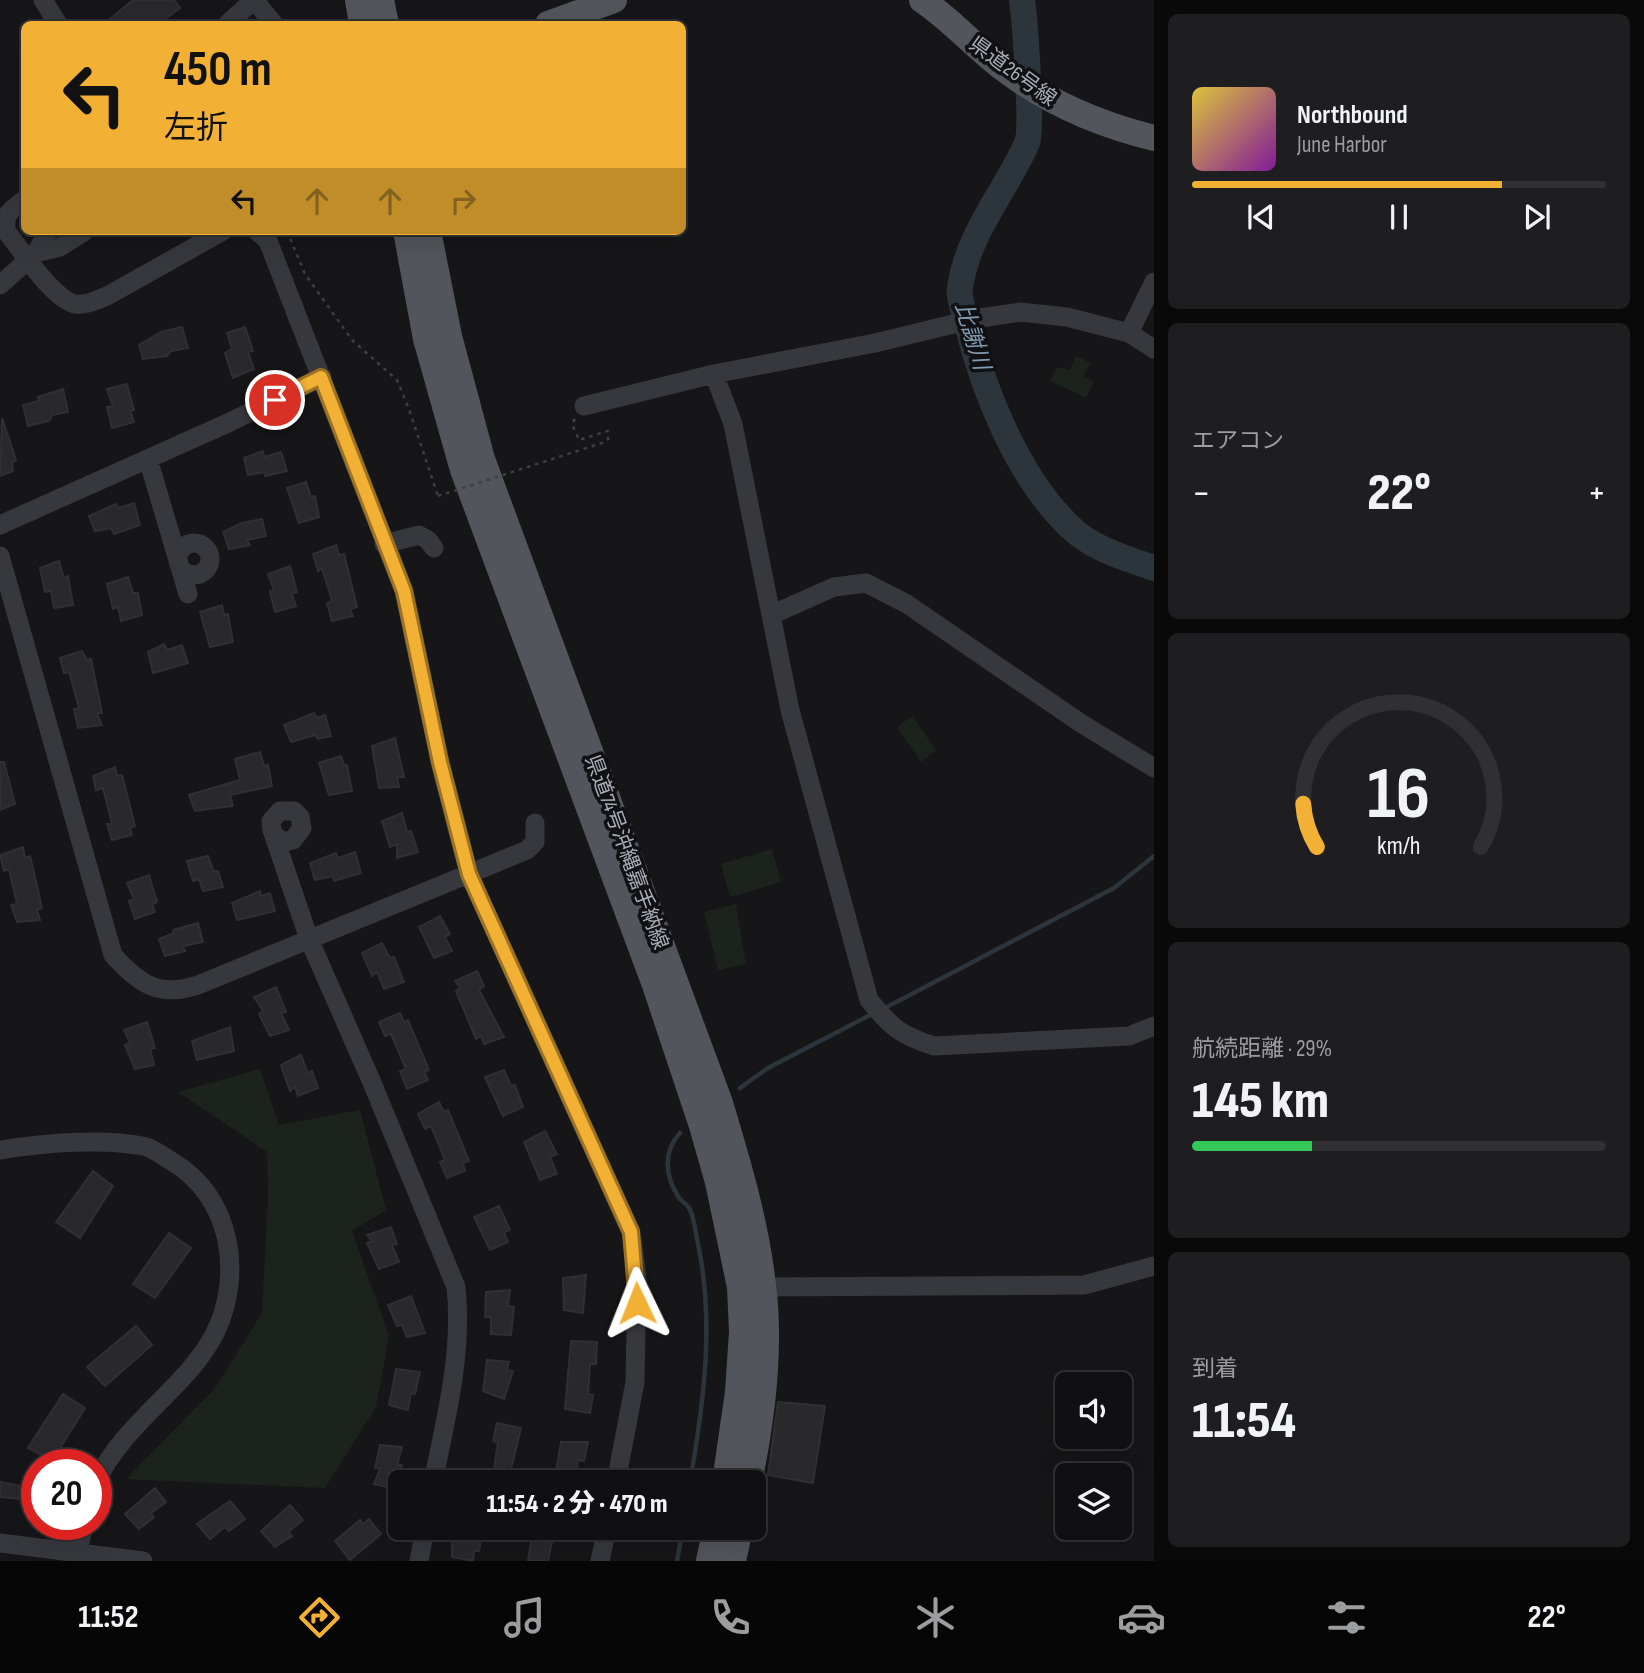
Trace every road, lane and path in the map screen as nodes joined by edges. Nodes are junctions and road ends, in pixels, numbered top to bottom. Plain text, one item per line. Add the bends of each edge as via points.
1 (43, 0) edge
2 (358, 0) edge
3 (381, 0) edge
4 (614, 0) edge
5 (922, 0) edge
6 (56, 21) edge
7 (230, 21) edge
8 (272, 21) edge
9 (362, 21) edge
10 (385, 21) edge
11 (556, 21) edge
12 (1154, 138) edge
13 (21, 202) edge
14 (45, 235) edge
15 (79, 235) edge
16 (216, 235) edge
17 (262, 235) edge
18 (289, 235) edge
19 (407, 235) edge
20 (429, 235) edge
21 (32, 256) junction
22 (1154, 282) edge
23 (0, 285) edge
24 (1129, 333) junction
25 (1154, 349) edge
26 (714, 374) junction
27 (321, 377) junction
28 (583, 406) joint
29 (148, 459) junction
30 (0, 525) edge
31 (384, 544) junction
32 (433, 548) dead end
33 (0, 556) edge
34 (188, 594) dead end
35 (771, 615) junction
36 (1154, 768) edge
37 (536, 823) dead end
38 (272, 830) dead end
39 (469, 874) junction
40 (309, 939) junction
41 (1154, 1026) edge
42 (0, 1150) edge
43 (1154, 1266) edge
44 (752, 1287) junction
45 (112, 1456) edge
46 (435, 1470) edge
47 (618, 1470) edge
48 (727, 1470) edge
49 (751, 1470) edge
50 (81, 1540) edge
51 (423, 1540) edge
52 (604, 1540) edge
53 (713, 1540) edge
54 (737, 1540) edge
55 (0, 1543) edge
56 (78, 1552) junction
57 (143, 1561) edge
58 (419, 1561) edge
59 (600, 1561) edge
60 (709, 1561) edge
61 (733, 1561) edge

1 - 6 street
2 - 9 main road
3 - 10 main road
4 - 11 main road
5 - 12 main road, 県道26号線 via 982,51 1055,103
7 - 8 street via 254,0
13 - 21 street via 4,223 7,232
14 - 21 street
15 - 21 street via 61,247
16 - 21 street via 91,303 75,304 60,295
17 - 27 street via 268,240
18 - 28 path, bridge via 305,274 352,340 397,380 439,496 608,441 608,431 579,440 572,424
19 - 44 main road, 県道74号沖縄嘉手納線 via 426,339 463,470 656,985 702,1126 733,1246
20 - 44 main road, 県道74号沖縄嘉手納線 via 449,336 482,459 720,1103 743,1180
21 - 23 street
22 - 24 street
24 - 25 street
24 - 26 street via 1067,317 1020,312
26 - 28 street
26 - 35 street via 733,424
27 - 29 street
27 - 31 street
29 - 30 street
29 - 34 street
31 - 32 street via 419,535
31 - 39 street via 404,591
33 - 40 street via 113,955 130,974 170,992
35 - 36 street via 834,587 866,583 907,604
35 - 41 street via 790,710 869,1000 887,1022 904,1037 934,1046 1129,1036
37 - 39 street via 535,842 527,850
38 - 40 street
39 - 40 street
39 - 47 street via 631,1232 637,1277 635,1382
40 - 46 street via 456,1287 456,1359
42 - 45 street via 84,1143 146,1146 198,1180 219,1213 231,1286 214,1334 200,1357 122,1439
43 - 44 street via 1084,1285
44 - 48 main road, 県道74号沖縄嘉手納線 via 742,1332
44 - 49 main road, 県道74号沖縄嘉手納線 via 762,1395
50 - 56 street
51 - 58 street
52 - 59 street
53 - 60 main road
54 - 61 main road
55 - 56 street
56 - 57 street

